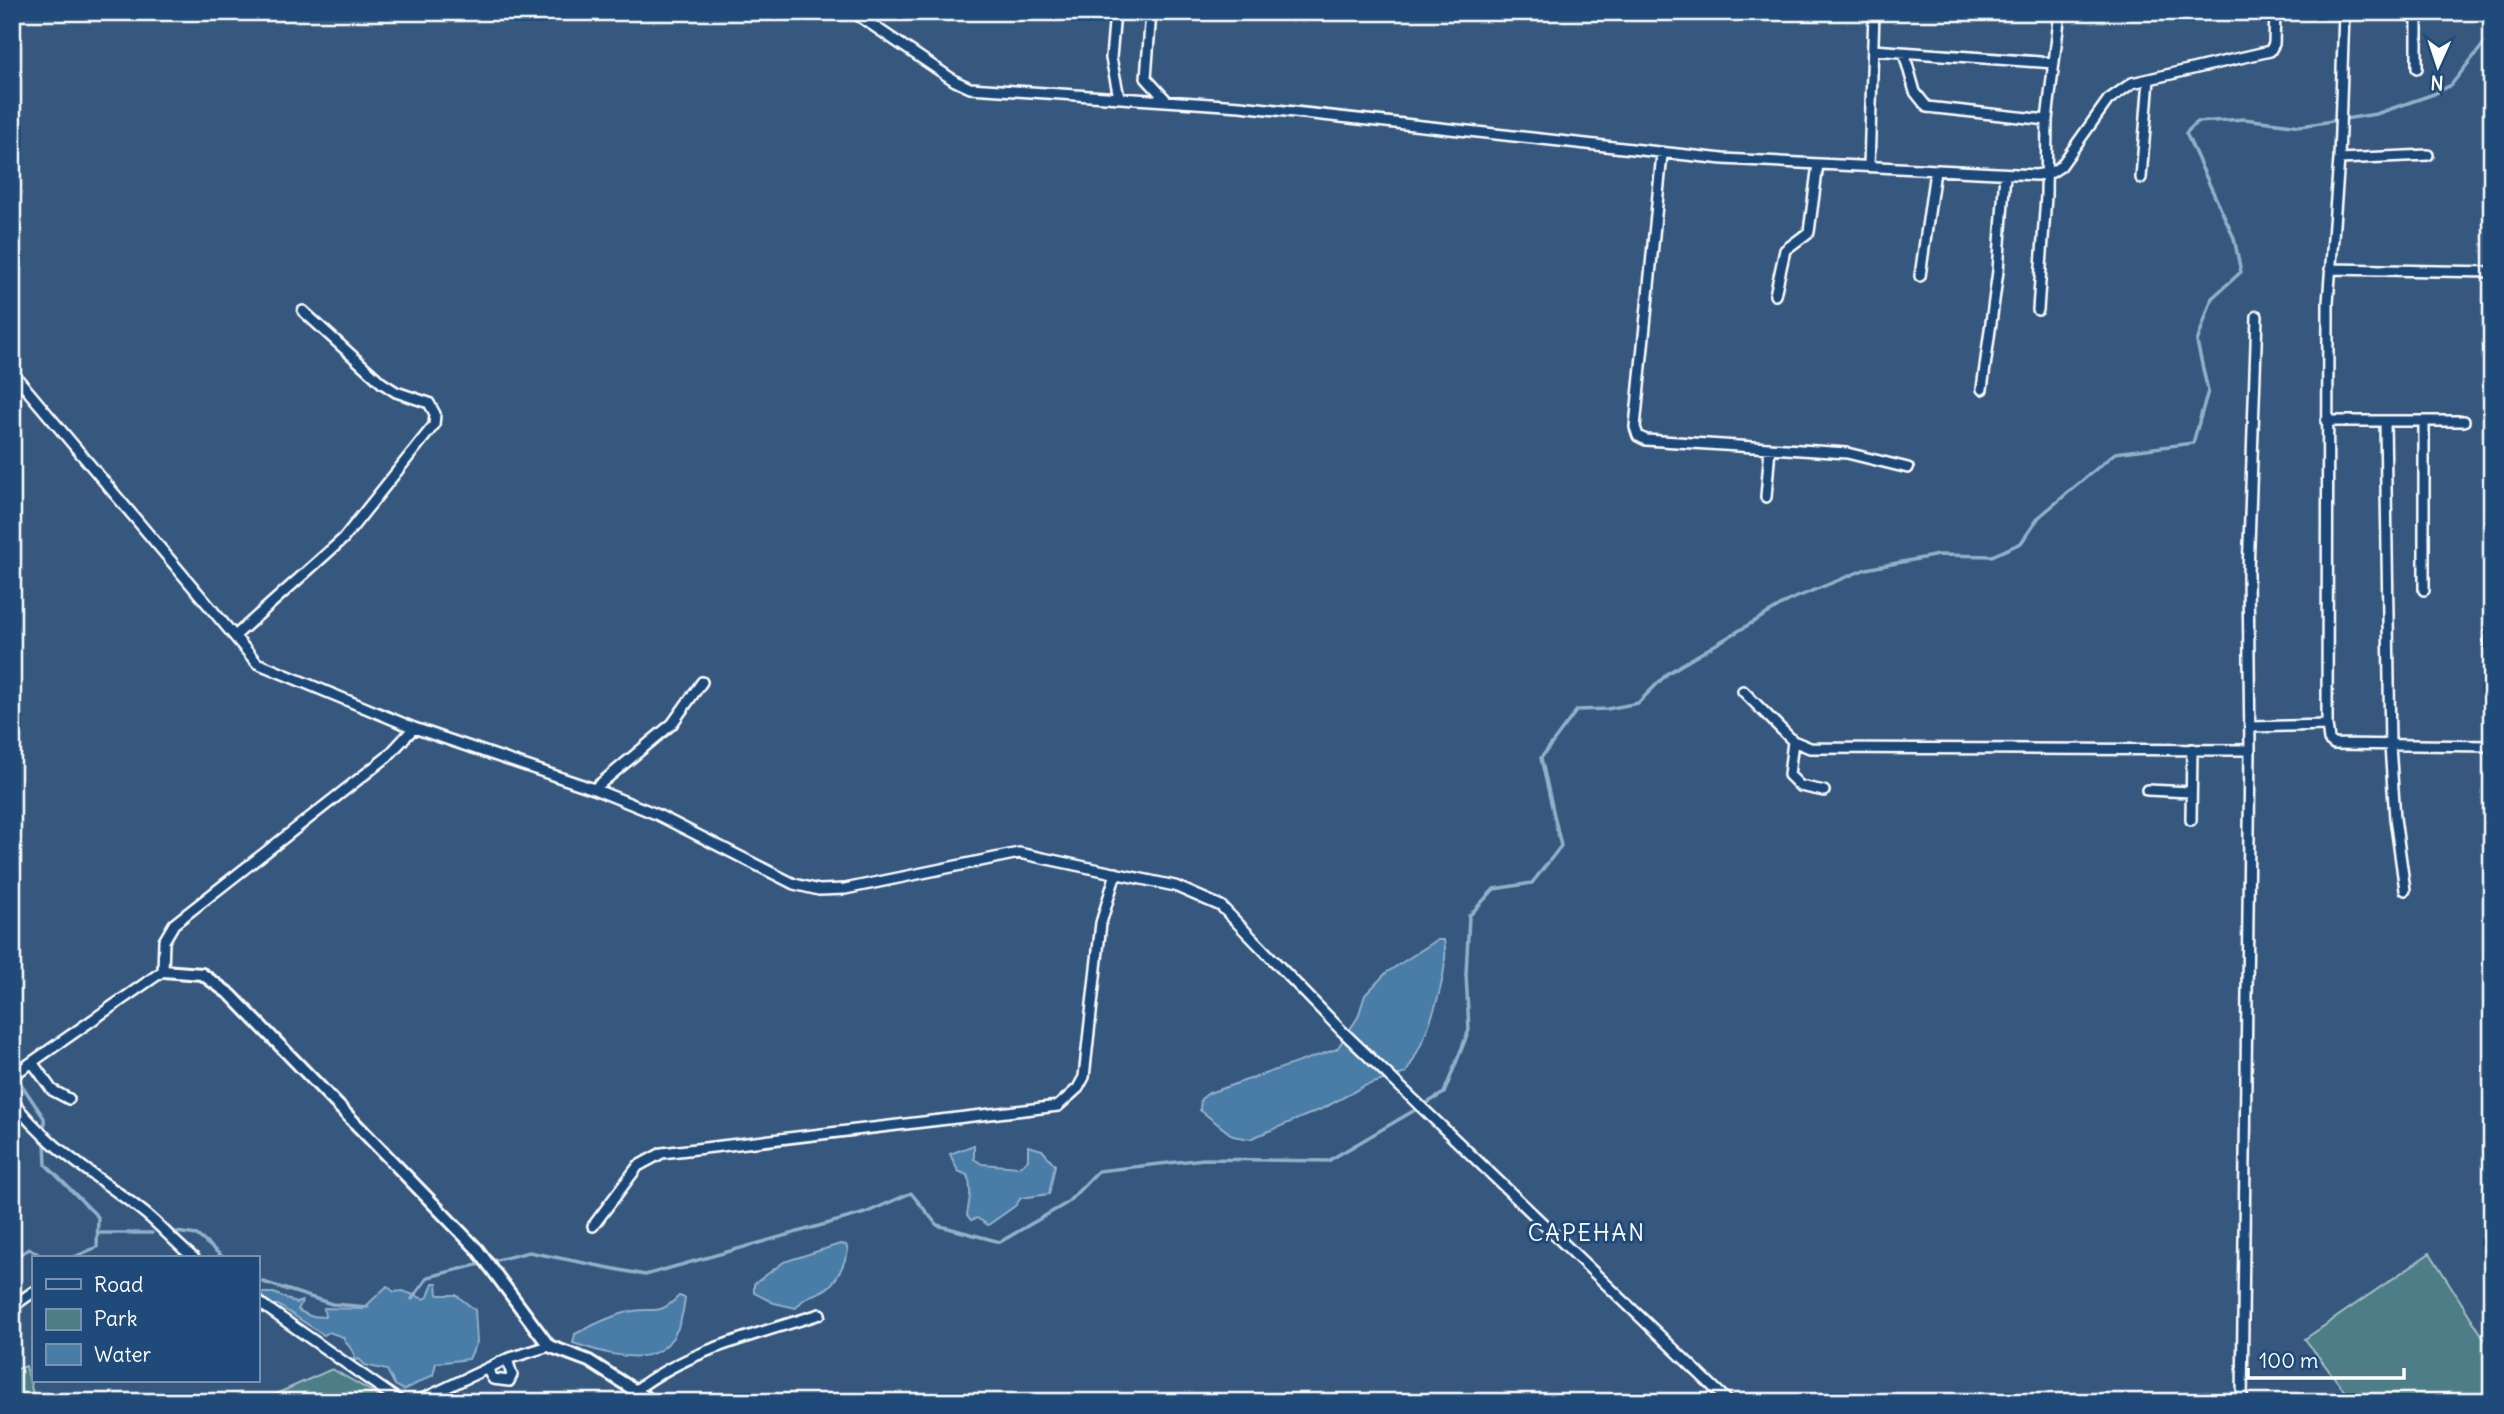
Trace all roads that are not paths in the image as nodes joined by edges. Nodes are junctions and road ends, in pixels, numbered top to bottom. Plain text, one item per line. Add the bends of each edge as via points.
1 (853, 12) edge
2 (1115, 12) edge
3 (1151, 12) edge
4 (1874, 12) edge
5 (2060, 12) edge
6 (2275, 12) edge
7 (2344, 12) edge
8 (2417, 12) edge
9 (1873, 50) junction
10 (1904, 53) junction
11 (2054, 63) junction
12 (2417, 68) dead end
13 (1146, 78) junction
14 (2149, 79) junction
15 (1119, 97) junction
16 (1135, 98) junction
17 (1166, 100) junction
18 (2047, 120) junction
19 (1662, 154) junction
20 (2428, 155) dead end
21 (2340, 159) junction
22 (1818, 164) junction
23 (1869, 166) junction
24 (1935, 171) junction
25 (2005, 174) junction
26 (2047, 174) junction
27 (2141, 178) dead end
28 (2330, 269) junction
29 (2492, 272) edge
30 (1920, 276) dead end
31 (1775, 295) dead end
32 (2038, 310) dead end
33 (303, 311) dead end
34 (2257, 316) dead end
35 (12, 372) edge
36 (1982, 389) dead end
37 (2326, 421) junction
38 (2385, 421) junction
39 (2424, 421) junction
40 (2464, 421) dead end
41 (1770, 448) junction
42 (1908, 468) dead end
43 (1766, 497) dead end
44 (2424, 590) dead end
45 (2489, 634) dead end
46 (236, 635) junction
47 (2492, 664) edge
48 (702, 682) dead end
49 (1742, 691) dead end
50 (2327, 725) junction
51 (2251, 727) junction
52 (414, 728) junction
53 (1793, 741) junction
54 (2390, 746) junction
55 (2492, 746) edge
56 (2192, 750) junction
57 (2250, 750) junction
58 (594, 789) junction
59 (2147, 789) dead end
60 (1824, 791) dead end
61 (2191, 792) junction
62 (2191, 820) dead end
63 (1116, 873) junction
64 (2405, 890) dead end
65 (163, 971) junction
66 (28, 1065) junction
67 (12, 1076) edge
68 (69, 1099) dead end
69 (12, 1100) edge
70 (593, 1226) dead end
71 (189, 1256) edge
72 (32, 1294) edge
73 (259, 1302) edge
74 (12, 1307) edge
75 (820, 1314) dead end
76 (547, 1343) junction
77 (507, 1359) junction
78 (487, 1369) junction
79 (636, 1390) junction
80 (401, 1402) edge
81 (416, 1402) edge
82 (653, 1402) edge
83 (1729, 1402) edge
84 (2242, 1402) edge

1 - 15 street via 965,86
2 - 15 street via 1111,58
3 - 13 street
4 - 9 street
5 - 11 street
6 - 14 street via 2270,51
7 - 21 street
8 - 12 street
9 - 10 street
9 - 23 street
10 - 11 street
10 - 18 street via 1915,92 1927,107
11 - 18 street
13 - 16 street
13 - 17 street
14 - 26 street via 2132,83 2108,100 2066,161
14 - 27 street
15 - 16 street
16 - 17 street
17 - 19 street
18 - 26 street
19 - 22 street
19 - 41 street via 1636,432 1646,440
20 - 21 street
21 - 28 street
22 - 23 street
22 - 31 street via 1809,232 1785,250
23 - 24 street
24 - 25 street
24 - 30 street
25 - 26 street
25 - 36 street
26 - 32 street
28 - 29 street
28 - 37 street
33 - 46 street via 382,383 429,403 436,418 430,432 343,539
34 - 51 street via 2248,573
35 - 46 street
37 - 38 street
37 - 50 street
38 - 39 street
38 - 54 street
39 - 40 street
39 - 44 street
41 - 42 street via 1847,453
41 - 43 street
45 - 47 street
46 - 52 street via 257,663
48 - 58 street via 671,724
49 - 53 street
50 - 51 street
50 - 54 street via 2332,744
51 - 57 street
52 - 58 street
52 - 65 street via 387,757 174,923 164,941
53 - 56 street via 1810,748
53 - 60 street via 1789,775 1800,786
54 - 55 street
54 - 64 street
56 - 57 street
56 - 61 street
57 - 84 street
58 - 63 street via 668,819 762,871 820,890 845,889 1018,853
59 - 61 street
61 - 62 street
63 - 70 street via 1101,923 1084,1077 1058,1106 662,1153 638,1166
63 - 83 street via 1175,886 1221,906 1340,1030
65 - 66 street
65 - 76 street via 202,974 231,995 492,1267
66 - 67 street
66 - 68 street via 52,1090
69 - 71 street via 49,1142 147,1215
72 - 74 street
73 - 80 street
75 - 79 street via 707,1352
76 - 77 street
76 - 79 street via 589,1361
77 - 78 street
77 - 78 street via 509,1381 493,1379
78 - 81 street
79 - 82 street

